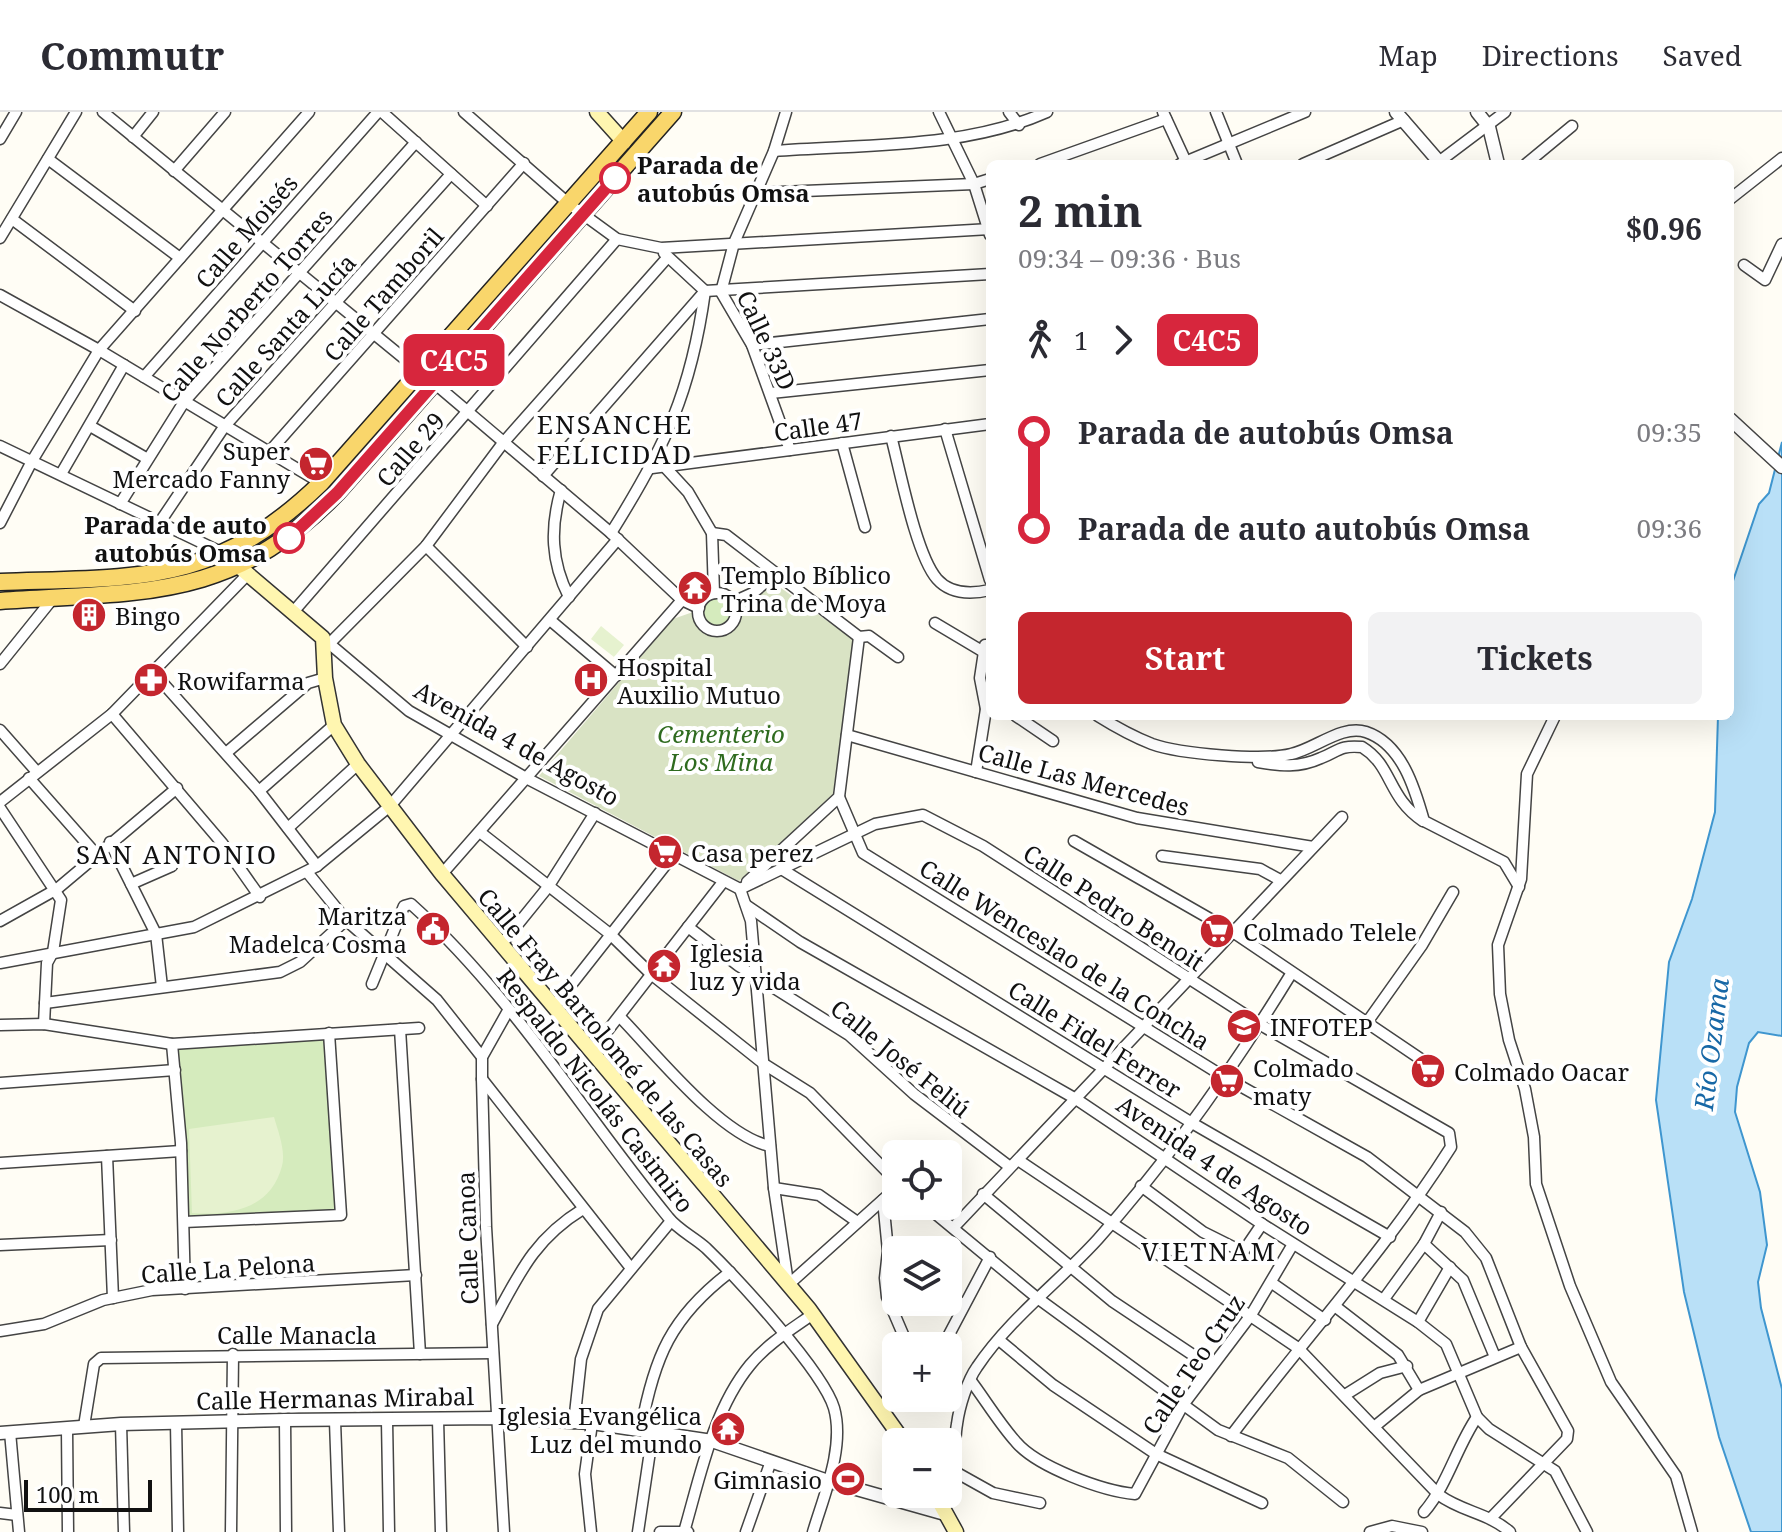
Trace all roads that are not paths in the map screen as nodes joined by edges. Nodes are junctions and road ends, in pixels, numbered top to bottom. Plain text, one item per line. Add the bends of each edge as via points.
1 (16, 112) edge
2 (76, 112) edge
3 (103, 112) edge
4 (153, 112) edge
5 (225, 112) edge
6 (309, 112) edge
7 (380, 112) edge
8 (464, 112) edge
9 (597, 112) edge
10 (649, 112) edge
11 (673, 112) edge
12 (786, 112) edge
13 (939, 112) edge
14 (1009, 112) edge
15 (1047, 112) edge
16 (1216, 112) edge
17 (1305, 112) edge
18 (1477, 112) edge
19 (1505, 112) edge
20 (1164, 116) edge
21 (1400, 116) edge
22 (1019, 125) junction
23 (1572, 126) dead end
24 (1489, 127) junction
25 (133, 137) junction
26 (953, 138) junction
27 (0, 139) edge
28 (416, 142) junction
29 (624, 142) junction
30 (1228, 142) junction
31 (774, 151) junction
32 (1782, 158) edge
33 (48, 159) junction
34 (1050, 160) edge
35 (1183, 160) edge
36 (1190, 160) edge
37 (1235, 160) edge
38 (1311, 160) edge
39 (1436, 160) edge
40 (1444, 160) edge
41 (1497, 160) edge
42 (1531, 160) edge
43 (524, 163) junction
44 (174, 171) junction
45 (451, 174) junction
46 (986, 180) edge
47 (974, 184) junction
48 (756, 193) junction
49 (1734, 196) edge
50 (569, 204) junction
51 (487, 206) junction
52 (221, 210) junction
53 (583, 214) junction
54 (12, 219) junction
55 (986, 222) edge
56 (986, 231) edge
57 (0, 238) edge
58 (617, 239) junction
59 (262, 243) junction
60 (734, 243) junction
61 (1782, 244) edge
62 (661, 248) junction
63 (180, 258) junction
64 (667, 258) junction
65 (1744, 265) dead end
66 (986, 274) edge
67 (300, 275) junction
68 (705, 291) junction
69 (721, 292) junction
70 (0, 295) edge
71 (335, 304) junction
72 (135, 311) junction
73 (986, 319) edge
74 (374, 336) junction
75 (752, 345) junction
76 (99, 350) junction
77 (124, 365) junction
78 (986, 370) edge
79 (419, 371) junction
80 (144, 377) junction
81 (434, 383) junction
82 (771, 393) junction
83 (184, 402) junction
84 (467, 414) junction
85 (1734, 423) edge
86 (986, 424) edge
87 (90, 426) junction
88 (224, 427) junction
89 (945, 429) junction
90 (891, 436) junction
91 (503, 443) junction
92 (842, 443) junction
93 (0, 446) edge
94 (790, 450) junction
95 (270, 451) junction
96 (146, 458) junction
97 (32, 461) junction
98 (664, 466) junction
99 (1782, 467) edge
100 (652, 468) junction
101 (61, 474) junction
102 (543, 476) junction
103 (321, 483) junction
104 (561, 490) junction
105 (120, 504) junction
106 (160, 522) junction
107 (0, 523) edge
108 (865, 527) dead end
109 (712, 533) junction
110 (614, 536) junction
111 (426, 546) junction
112 (223, 553) junction
113 (986, 567) edge
114 (244, 570) junction
115 (774, 575) junction
116 (0, 582) edge
117 (986, 590) edge
118 (714, 593) junction
119 (54, 597) junction
120 (569, 597) junction
121 (682, 600) junction
122 (0, 601) edge
123 (733, 602) junction
124 (699, 608) junction
125 (294, 611) junction
126 (550, 620) junction
127 (935, 623) dead end
128 (859, 637) junction
129 (326, 641) junction
130 (527, 647) junction
131 (898, 657) dead end
132 (0, 664) edge
133 (153, 672) junction
134 (616, 676) junction
135 (325, 678) junction
136 (986, 700) edge
137 (112, 714) junction
138 (986, 719) edge
139 (1022, 720) edge
140 (1106, 720) edge
141 (1553, 720) edge
142 (334, 725) junction
143 (0, 730) edge
144 (449, 734) junction
145 (847, 735) junction
146 (1053, 741) dead end
147 (226, 753) junction
148 (1244, 760) junction
149 (358, 764) junction
150 (976, 772) junction
151 (33, 775) junction
152 (528, 779) junction
153 (177, 788) junction
154 (259, 791) junction
155 (839, 797) junction
156 (0, 805) edge
157 (390, 806) junction
158 (595, 813) junction
159 (1342, 817) dead end
160 (1424, 821) junction
161 (288, 828) junction
162 (481, 833) junction
163 (856, 833) junction
164 (1074, 841) dead end
165 (110, 842) junction
166 (1313, 847) junction
167 (675, 853) junction
168 (96, 854) junction
169 (1162, 856) dead end
170 (172, 866) dead end
171 (312, 869) junction
172 (783, 870) junction
173 (442, 874) junction
174 (1280, 880) junction
175 (723, 882) junction
176 (131, 884) junction
177 (548, 887) junction
178 (1519, 887) junction
179 (57, 889) junction
180 (740, 889) junction
181 (1453, 892) dead end
182 (260, 897) junction
183 (746, 905) junction
184 (346, 920) junction
185 (0, 921) edge
186 (688, 927) junction
187 (1233, 932) junction
188 (156, 934) junction
189 (610, 934) junction
190 (501, 945) junction
191 (53, 952) junction
192 (383, 954) junction
193 (0, 963) edge
194 (651, 974) junction
195 (1291, 974) junction
196 (754, 975) junction
197 (1189, 979) junction
198 (372, 984) dead end
199 (162, 987) junction
200 (45, 1003) junction
201 (553, 1008) junction
202 (509, 1009) junction
203 (620, 1017) junction
204 (1368, 1021) junction
205 (44, 1024) junction
206 (1261, 1024) junction
207 (0, 1025) edge
208 (1145, 1026) junction
209 (419, 1028) dead end
210 (400, 1029) junction
211 (329, 1033) junction
212 (172, 1044) junction
213 (591, 1052) junction
214 (482, 1057) junction
215 (764, 1064) junction
216 (1431, 1066) dead end
217 (1105, 1068) junction
218 (175, 1070) junction
219 (1226, 1078) junction
220 (482, 1079) junction
221 (0, 1083) edge
222 (1076, 1099) junction
223 (1192, 1123) junction
224 (770, 1146) junction
225 (181, 1151) junction
226 (107, 1156) junction
227 (1164, 1159) junction
228 (0, 1163) edge
229 (1014, 1163) junction
230 (882, 1166) edge
231 (1141, 1186) junction
232 (774, 1188) junction
233 (983, 1194) junction
234 (1420, 1196) junction
235 (882, 1201) edge
236 (583, 1209) junction
237 (1441, 1212) junction
238 (945, 1220) edge
239 (671, 1221) junction
240 (856, 1221) junction
241 (184, 1222) junction
242 (1111, 1222) junction
243 (1262, 1224) junction
244 (954, 1227) junction
245 (1390, 1237) junction
246 (111, 1240) junction
247 (1293, 1244) junction
248 (1424, 1244) junction
249 (0, 1245) edge
250 (990, 1257) junction
251 (630, 1267) junction
252 (1450, 1267) junction
253 (1070, 1268) junction
254 (730, 1272) junction
255 (416, 1275) junction
256 (1357, 1282) junction
257 (1272, 1283) junction
258 (788, 1285) junction
259 (185, 1289) junction
260 (1036, 1297) junction
261 (113, 1298) junction
262 (1384, 1299) junction
263 (964, 1305) joint
264 (1336, 1307) junction
265 (813, 1314) junction
266 (1251, 1315) junction
267 (1325, 1320) junction
268 (1418, 1322) junction
269 (491, 1326) junction
270 (0, 1331) edge
271 (950, 1332) edge
272 (783, 1335) junction
273 (999, 1340) junction
274 (1521, 1347) junction
275 (1298, 1348) junction
276 (493, 1353) junction
277 (233, 1354) junction
278 (420, 1354) junction
279 (1495, 1357) junction
280 (1407, 1366) junction
281 (1211, 1367) junction
282 (1457, 1373) junction
283 (971, 1381) junction
284 (1419, 1390) junction
285 (1345, 1395) junction
286 (1183, 1405) junction
287 (1477, 1417) junction
288 (496, 1418) junction
289 (285, 1420) junction
290 (438, 1420) junction
291 (233, 1421) junction
292 (335, 1421) junction
293 (387, 1421) junction
294 (176, 1423) junction
295 (574, 1423) junction
296 (592, 1423) junction
297 (121, 1424) junction
298 (84, 1426) junction
299 (1374, 1427) junction
300 (894, 1428) edge
301 (956, 1428) edge
302 (67, 1429) junction
303 (647, 1430) junction
304 (5, 1432) edge
305 (1231, 1436) junction
306 (712, 1441) junction
307 (1156, 1454) junction
308 (771, 1461) junction
309 (1544, 1462) junction
310 (962, 1477) edge
311 (828, 1481) junction
312 (1439, 1495) junction
313 (1343, 1502) dead end
314 (1040, 1503) dead end
315 (1262, 1503) dead end
316 (942, 1508) edge
317 (1424, 1512) dead end
318 (0, 1513) edge
319 (945, 1514) junction
320 (17, 1515) junction
321 (1492, 1517) junction
322 (19, 1532) edge
323 (68, 1532) edge
324 (124, 1532) edge
325 (178, 1532) edge
326 (231, 1532) edge
327 (286, 1532) edge
328 (339, 1532) edge
329 (389, 1532) edge
330 (441, 1532) edge
331 (504, 1532) edge
332 (591, 1532) edge
333 (638, 1532) edge
334 (660, 1532) edge
335 (685, 1532) edge
336 (746, 1532) edge
337 (813, 1532) edge
338 (956, 1532) edge
339 (1370, 1532) edge
340 (1422, 1532) edge
341 (1510, 1532) edge
342 (1587, 1532) edge
343 (1692, 1532) edge

1 - 27 street
2 - 33 street
3 - 25 street
4 - 25 street
5 - 44 street
6 - 52 street
7 - 28 street
7 - 59 street, Calle Moisés
8 - 43 street
9 - 29 main road
10 - 29 main road
11 - 53 main road
12 - 31 street, Calle 33D
13 - 26 street
14 - 22 street
15 - 22 street
16 - 30 street
17 - 30 street
18 - 24 street
19 - 24 street
20 - 34 street
20 - 35 street
21 - 38 street
21 - 39 street
22 - 26 street
23 - 42 street
24 - 40 street
24 - 41 street
25 - 44 street
26 - 31 street
26 - 47 street
28 - 45 street
28 - 67 street, Calle Norberto Torres
29 - 50 main road
30 - 36 street
30 - 37 street
31 - 48 street, Calle 33D
32 - 49 street
33 - 54 street
33 - 63 street
43 - 50 street
43 - 51 street, Calle Tamboril
44 - 52 street
45 - 51 street
45 - 71 street, Calle Santa Lucía
46 - 47 street
47 - 48 street
47 - 55 street
48 - 60 street, Calle 33D
50 - 53 street
50 - 79 main road
51 - 74 street, Calle Tamboril
52 - 59 street
52 - 63 street
53 - 58 street
53 - 81 main road
54 - 57 street
54 - 72 street
56 - 60 street
58 - 62 street
58 - 84 street, Calle 29
59 - 67 street
59 - 80 street, Calle Moisés
60 - 62 street
60 - 69 street, Calle 33D
61 - 65 street via 1765,280
62 - 64 street
63 - 72 street
64 - 68 street
64 - 91 street
66 - 69 street
67 - 71 street
67 - 83 street, Calle Norberto Torres
68 - 69 street
68 - 100 street via 690,376
68 - 102 street
69 - 75 street, Calle 33D
70 - 76 street
71 - 74 street
71 - 88 street, Calle Santa Lucía
72 - 76 street
73 - 75 street
74 - 79 street
74 - 95 street, Calle Tamboril
75 - 82 street, Calle 33D
76 - 77 street
76 - 97 street
77 - 80 street
77 - 87 street
78 - 82 street
79 - 81 street
79 - 103 main road
80 - 83 street
81 - 84 street
81 - 114 main road via 313,517
82 - 94 street, Calle 33D
83 - 88 street
83 - 96 street, Calle Norberto Torres
84 - 91 street
84 - 125 street, Calle 29
85 - 99 street
86 - 89 street, Calle 47
87 - 96 street
87 - 101 street
88 - 95 street
88 - 106 street, Calle Santa Lucía
89 - 90 street, Calle 47
89 - 113 street
90 - 92 street, Calle 47
90 - 117 street via 926,560 938,580 955,591
91 - 102 street
91 - 111 street
92 - 94 street, Calle 47
92 - 108 street
93 - 97 street, Avenida 4 de Agosto
94 - 98 street, Calle 47
95 - 103 street
96 - 105 street, Calle Norberto Torres
97 - 101 street, Avenida 4 de Agosto
97 - 107 street
98 - 100 street, Calle 47
98 - 109 street via 688,492
100 - 110 street
101 - 105 street, Avenida 4 de Agosto
102 - 104 street
103 - 112 main road via 288,515
104 - 110 street
104 - 120 street via 551,532 559,576
105 - 106 street, Avenida 4 de Agosto
106 - 112 street, Avenida 4 de Agosto
109 - 115 street via 726,535
109 - 118 street
110 - 120 street
110 - 121 street
111 - 129 street
111 - 130 street
112 - 114 main road, Avenida 4 de Agosto
112 - 116 main road via 169,573
114 - 119 main road via 155,590
114 - 125 main road, Avenida 4 de Agosto
114 - 133 street
115 - 123 street
115 - 128 street
118 - 123 street
118 - 124 street
119 - 122 main road
119 - 132 street
120 - 126 street
121 - 124 street
121 - 134 street
123 - 124 street via 735,620 721,631 703,625
125 - 129 main road, Avenida 4 de Agosto
126 - 130 street
126 - 134 street
127 - 136 street via 983,648 980,678
128 - 131 street via 869,636
128 - 145 street
129 - 135 main road, Calle Fray Bartolomé de las Casas
129 - 144 street, Avenida 4 de Agosto via 389,696
130 - 144 street
133 - 137 street
133 - 147 street
134 - 152 street
135 - 142 main road, Calle Fray Bartolomé de las Casas
135 - 147 street via 308,683
137 - 151 street
137 - 153 street
138 - 150 street
139 - 146 street
140 - 148 street via 1154,745
141 - 178 street via 1527,774
142 - 149 main road, Calle Fray Bartolomé de las Casas
142 - 154 street
143 - 151 street
144 - 152 street, Avenida 4 de Agosto
144 - 157 street
145 - 150 street, Calle Las Mercedes
145 - 155 street
147 - 154 street
148 - 160 street via 1299,766 1336,748 1362,747 1386,771 1401,804
148 - 160 street via 1292,754 1349,731 1363,731 1406,766
149 - 157 main road, Calle Fray Bartolomé de las Casas
149 - 161 street
150 - 166 street, Calle Las Mercedes via 1137,818
151 - 156 street
151 - 168 street
152 - 158 street, Avenida 4 de Agosto
152 - 162 street
153 - 165 street
153 - 182 street
154 - 161 street
155 - 163 street, Calle Wenceslao de la Concha
155 - 180 street
156 - 179 street
157 - 171 street
157 - 173 main road, Calle Fray Bartolomé de las Casas
158 - 167 street, Avenida 4 de Agosto
158 - 177 street
159 - 166 street
160 - 178 street via 1504,862
161 - 171 street
162 - 173 street
162 - 177 street
163 - 172 street, Calle Pedro Benoit
163 - 197 street, Calle Pedro Benoit via 908,816 931,818
163 - 208 street, Calle Wenceslao de la Concha via 863,853
164 - 187 street
165 - 168 street
165 - 176 street
166 - 174 street
167 - 175 street, Avenida 4 de Agosto
167 - 189 street
168 - 179 street
169 - 174 street via 1260,869
170 - 176 street
171 - 182 street
171 - 184 street
172 - 180 street, Calle Pedro Benoit
172 - 217 street, Calle Fidel Ferrer
173 - 190 main road, Calle Fray Bartolomé de las Casas
174 - 187 street
175 - 180 street, Avenida 4 de Agosto
175 - 186 street
176 - 188 street
177 - 189 street
177 - 190 street
178 - 343 street via 1497,956 1507,1027 1534,1137 1539,1194 1611,1382 1676,1476
179 - 185 street
179 - 191 street via 61,900
180 - 183 street
181 - 204 street
182 - 188 street via 194,927
183 - 196 street
183 - 222 street, Avenida 4 de Agosto via 800,942
184 - 192 street
184 - 199 street via 300,962 280,972
186 - 194 street
186 - 196 street, Calle José Feliú
187 - 195 street
187 - 197 street
188 - 191 street
188 - 199 street
189 - 194 street
189 - 201 street
190 - 201 main road, Calle Fray Bartolomé de las Casas
191 - 193 street
191 - 200 street via 47,963
192 - 198 street
192 - 202 street, Respaldo Nicolás Casimiro via 404,906 411,904 444,933
192 - 214 street via 437,1000
194 - 203 street
194 - 215 street
195 - 204 street
195 - 206 street
196 - 215 street
196 - 229 street, Calle José Feliú via 849,1035 914,1094
197 - 206 street, Calle Pedro Benoit
197 - 208 street
199 - 200 street
200 - 205 street
201 - 213 main road, Calle Fray Bartolomé de las Casas
202 - 214 street
202 - 239 street, Respaldo Nicolás Casimiro
203 - 213 street
203 - 224 street via 724,1123 756,1144
204 - 216 street
205 - 207 street
205 - 212 street
206 - 219 street
206 - 234 street, Calle Pedro Benoit via 1452,1138
208 - 217 street
208 - 219 street, Calle Wenceslao de la Concha
209 - 210 street
210 - 211 street
210 - 255 street
211 - 212 street
211 - 241 street via 341,1215
212 - 218 street
213 - 258 main road, Calle Fray Bartolomé de las Casas
214 - 220 street, Calle Canoa
215 - 224 street
215 - 230 street via 810,1093
217 - 222 street
217 - 223 street, Calle Fidel Ferrer
218 - 221 street
218 - 225 street
219 - 223 street
219 - 234 street, Calle Wenceslao de la Concha via 1367,1157
220 - 236 street
220 - 269 street, Calle Canoa
222 - 227 street, Avenida 4 de Agosto
222 - 229 street
223 - 227 street
223 - 245 street, Calle Fidel Ferrer
224 - 232 street
225 - 226 street
225 - 241 street
226 - 228 street
226 - 246 street
227 - 231 street
227 - 243 street, Avenida 4 de Agosto
229 - 233 street
229 - 242 street, Calle José Feliú
231 - 242 street
231 - 243 street via 1203,1232 1243,1252
232 - 240 street via 819,1195
232 - 258 street
233 - 244 street
233 - 253 street
234 - 237 street, Calle Wenceslao de la Concha
234 - 245 street
235 - 240 street
236 - 251 street
236 - 269 street via 555,1227 535,1249
237 - 248 street
237 - 274 street, Calle Wenceslao de la Concha via 1486,1258
238 - 244 street
239 - 251 street
239 - 254 street, Respaldo Nicolás Casimiro
240 - 258 street
241 - 259 street
242 - 253 street
242 - 266 street, Calle José Feliú
243 - 247 street, Avenida 4 de Agosto
244 - 250 street
245 - 256 street
246 - 249 street
246 - 261 street
247 - 256 street, Avenida 4 de Agosto
247 - 257 street, Calle Teo Cruz
248 - 252 street
248 - 262 street
250 - 260 street
250 - 263 street
251 - 295 street via 598,1309 586,1338
252 - 268 street
252 - 279 street via 1471,1294
253 - 260 street
253 - 281 street
254 - 272 street, Respaldo Nicolás Casimiro
254 - 303 street via 705,1291 666,1339 650,1383
255 - 259 street, Calle La Pelona
255 - 278 street
256 - 262 street, Avenida 4 de Agosto
256 - 264 street
257 - 266 street, Calle Teo Cruz
257 - 267 street
258 - 265 main road, Calle Fray Bartolomé de las Casas
259 - 261 street, Calle La Pelona
260 - 273 street
260 - 286 street
261 - 270 street, Calle La Pelona via 44,1324
262 - 268 street, Avenida 4 de Agosto
263 - 271 street
264 - 267 street
264 - 280 street
265 - 272 street
265 - 300 main road, Calle Fray Bartolomé de las Casas
266 - 275 street, Calle José Feliú
266 - 281 street, Calle Teo Cruz
267 - 275 street
268 - 282 street, Avenida 4 de Agosto via 1446,1344
269 - 276 street, Calle Canoa
272 - 306 street via 751,1364
272 - 311 street, Respaldo Nicolás Casimiro via 822,1383 834,1408 837,1440
273 - 283 street
273 - 307 street via 1053,1385
274 - 279 street
274 - 309 street, Calle Wenceslao de la Concha via 1568,1436
275 - 285 street, Calle José Feliú
275 - 305 street
276 - 278 street, Calle Manacla
276 - 288 street, Calle Canoa
277 - 278 street, Calle Manacla
277 - 291 street
277 - 298 street, Calle Manacla via 101,1358 94,1364
279 - 282 street
280 - 284 street
280 - 285 street via 1380,1373
281 - 286 street, Calle Teo Cruz
282 - 284 street
282 - 287 street, Avenida 4 de Agosto
283 - 301 street
283 - 307 street, Calle Teo Cruz via 1017,1443 1039,1461 1084,1480 1135,1494
284 - 299 street
285 - 299 street, Calle José Feliú
286 - 305 street
286 - 307 street, Calle Teo Cruz
287 - 309 street, Avenida 4 de Agosto
287 - 312 street
288 - 290 street, Calle Hermanas Mirabal
288 - 295 street, Calle Hermanas Mirabal
288 - 331 street, Calle Canoa
289 - 291 street, Calle Hermanas Mirabal
289 - 292 street, Calle Hermanas Mirabal
289 - 327 street
290 - 293 street, Calle Hermanas Mirabal
290 - 330 street
291 - 294 street, Calle Hermanas Mirabal
291 - 326 street
292 - 293 street, Calle Hermanas Mirabal
292 - 328 street
293 - 329 street
294 - 297 street, Calle Hermanas Mirabal
294 - 325 street
295 - 296 street, Calle Hermanas Mirabal
296 - 303 street, Calle Hermanas Mirabal
296 - 332 street via 585,1474
297 - 298 street, Calle Hermanas Mirabal
297 - 324 street
298 - 302 street, Calle Hermanas Mirabal
299 - 312 street, Calle José Feliú
302 - 304 street, Calle Hermanas Mirabal
302 - 323 street
303 - 306 street, Calle Hermanas Mirabal
303 - 333 street
304 - 320 street
305 - 313 street via 1288,1458
306 - 308 street, Calle Hermanas Mirabal
306 - 335 street
307 - 315 street
308 - 311 street, Calle Hermanas Mirabal
308 - 336 street
309 - 321 street
309 - 342 street, Avenida 4 de Agosto via 1564,1484
310 - 314 street via 993,1493
311 - 319 street, Calle Hermanas Mirabal
311 - 337 street, Respaldo Nicolás Casimiro
312 - 317 street
312 - 321 street
316 - 319 main road
318 - 320 street
319 - 338 main road
320 - 322 street
321 - 341 street
334 - 335 street
339 - 340 street via 1392,1526

